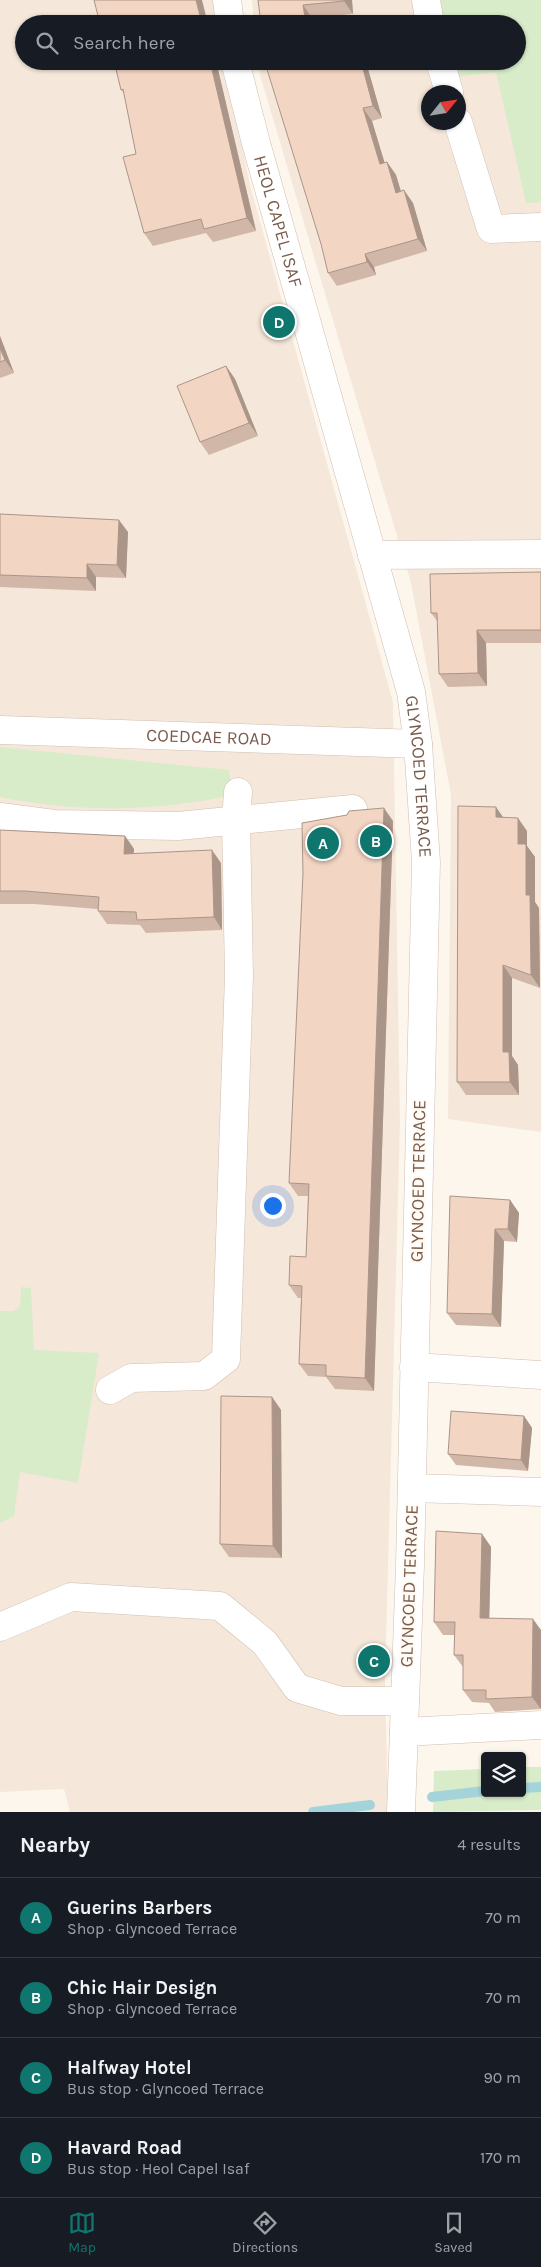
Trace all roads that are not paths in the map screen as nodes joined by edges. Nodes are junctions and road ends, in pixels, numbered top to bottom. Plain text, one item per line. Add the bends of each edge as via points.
1 (227, 0) edge
2 (426, 0) edge
3 (229, 15) edge
4 (428, 15) edge
5 (238, 70) edge
6 (443, 70) edge
7 (447, 85) edge
8 (460, 130) edge
9 (541, 227) edge
10 (541, 554) edge
11 (372, 555) junction
12 (0, 730) edge
13 (418, 744) junction
14 (238, 792) dead end
15 (353, 809) edge
16 (0, 817) edge
17 (236, 820) junction
18 (414, 1367) junction
19 (541, 1375) edge
20 (110, 1390) dead end
21 (412, 1488) junction
22 (541, 1492) edge
23 (0, 1627) edge
24 (405, 1701) junction
25 (541, 1726) edge
26 (404, 1732) junction
27 (401, 1812) edge

1 - 3 street
2 - 4 street
5 - 11 street, HEOL CAPEL ISAF
6 - 7 street
8 - 9 street via 491,229
10 - 11 street
11 - 13 street, GLYNCOED TERRACE via 411,692
12 - 13 street, COEDCAE ROAD
13 - 18 street, GLYNCOED TERRACE via 426,862
14 - 17 street
15 - 17 street
16 - 17 street via 54,824 178,826
17 - 20 street via 239,976 226,1358 204,1376 131,1378
18 - 19 street
18 - 21 street, GLYNCOED TERRACE
21 - 22 street
21 - 24 street, GLYNCOED TERRACE
23 - 24 street via 71,1597 220,1606 265,1643 297,1688 341,1701
24 - 26 street, GLYNCOED TERRACE
25 - 26 street
26 - 27 street, GLYNCOED TERRACE

